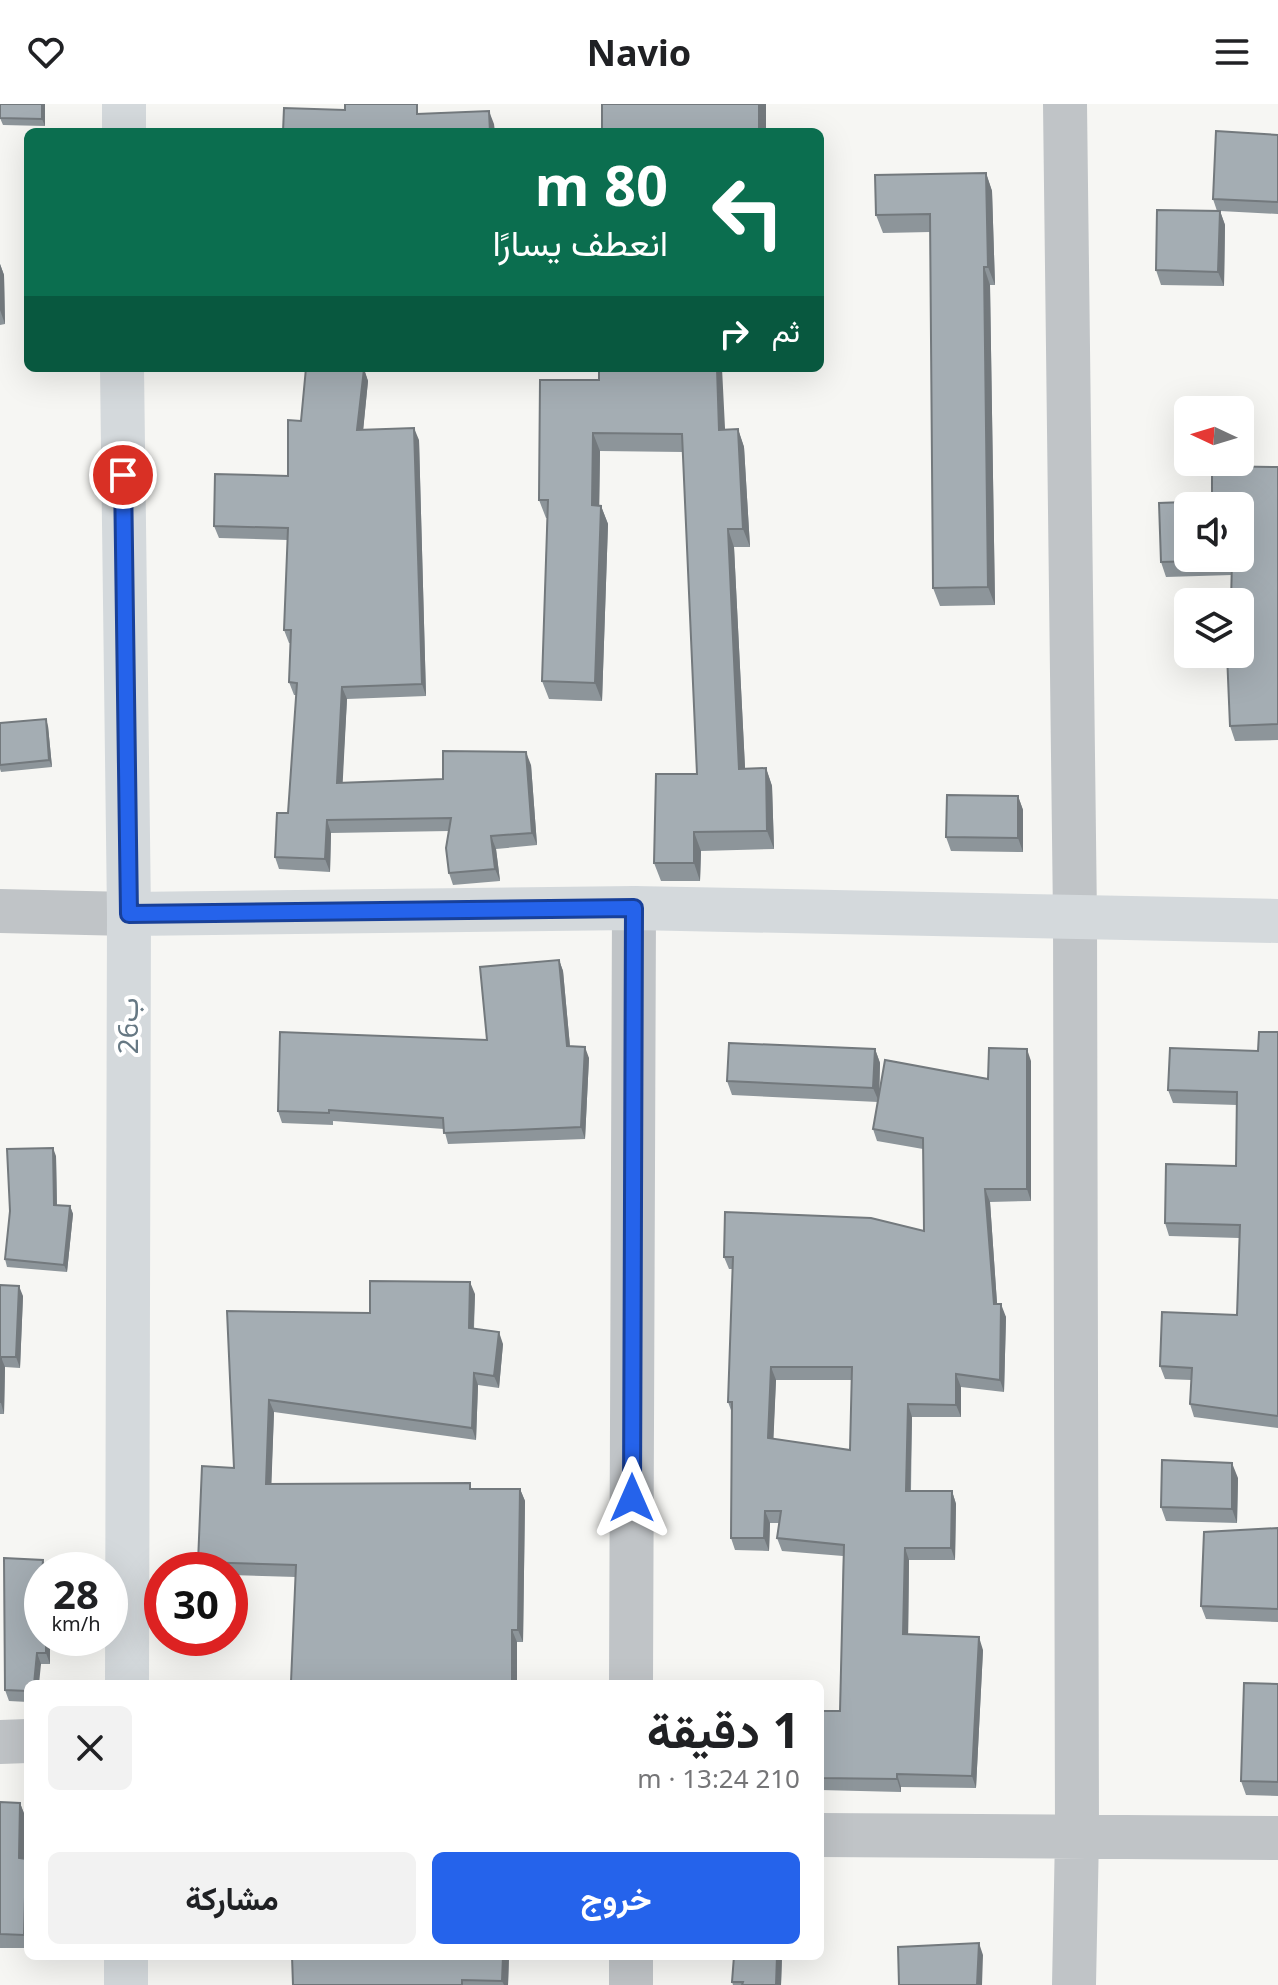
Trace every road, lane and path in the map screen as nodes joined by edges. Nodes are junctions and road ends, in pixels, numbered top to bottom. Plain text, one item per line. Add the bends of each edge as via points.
1 (124, 104) edge
2 (1065, 104) edge
3 (124, 128) edge
4 (122, 372) edge
5 (634, 908) junction
6 (0, 911) edge
7 (129, 914) junction
8 (1075, 918) junction
9 (1278, 921) edge
10 (127, 1680) edge
11 (631, 1680) edge
12 (24, 1741) edge
13 (0, 1742) edge
14 (824, 1835) edge
15 (1077, 1836) junction
16 (1278, 1838) edge
17 (126, 1960) edge
18 (631, 1960) edge
19 (126, 1985) edge
20 (631, 1985) edge
21 (1074, 1985) edge

1 - 3 main road
2 - 8 street
4 - 7 main road, 26ب
5 - 7 main road
5 - 8 main road
5 - 11 street
6 - 7 street
7 - 10 main road, 26ب
8 - 9 main road
8 - 15 street
12 - 13 street
14 - 15 street
15 - 16 street
15 - 21 street
17 - 19 main road
18 - 20 street

